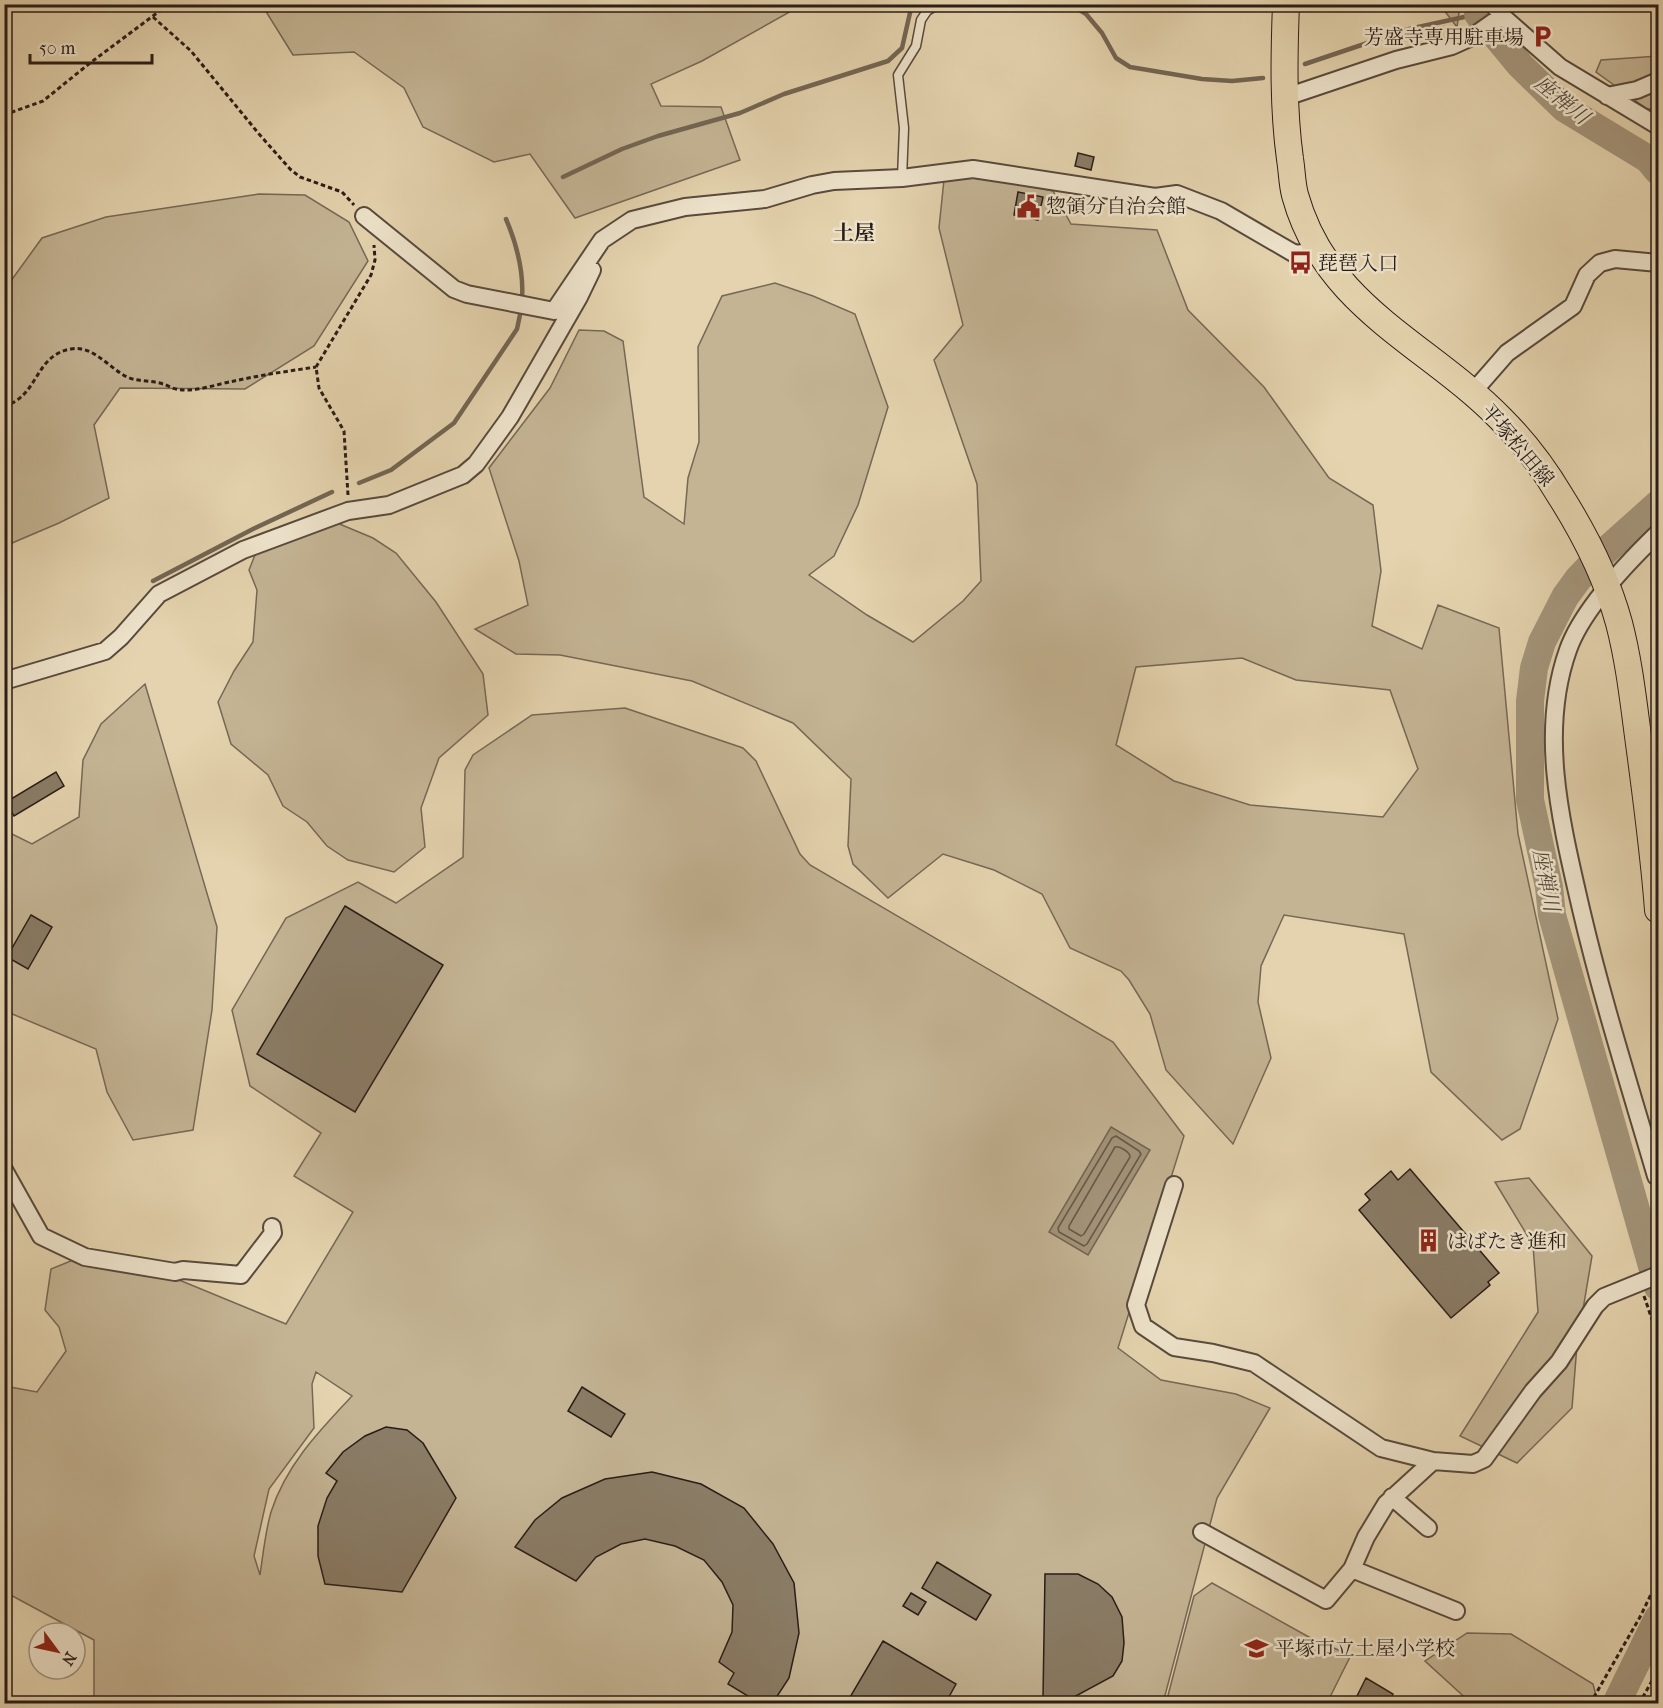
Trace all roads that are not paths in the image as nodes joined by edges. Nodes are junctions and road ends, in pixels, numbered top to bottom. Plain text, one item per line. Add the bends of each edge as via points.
1 (938, 4) edge
2 (1286, 4) edge
3 (1498, 10) edge
4 (1659, 81) edge
5 (1607, 96) junction
6 (1286, 97) junction
7 (1659, 126) edge
8 (902, 178) junction
9 (364, 216) road end
10 (621, 227) junction
11 (1319, 251) junction
12 (1659, 263) edge
13 (1472, 393) junction
14 (1659, 533) edge
15 (1606, 587) junction
16 (4, 681) edge
17 (1659, 910) edge
18 (4, 1170) edge
19 (1659, 1176) edge
20 (1173, 1185) dead end
21 (272, 1227) dead end
22 (1647, 1279) edge
23 (1433, 1461) junction
24 (1392, 1497) junction
25 (1428, 1528) dead end
26 (1202, 1532) dead end
27 (1352, 1569) junction
28 (1456, 1611) dead end

1 - 8 lane via 921,20 916,46 898,75 904,128
2 - 6 main road, 平塚松田線
3 - 5 street via 1560,67
3 - 6 street via 1472,37 1452,46 1396,60
4 - 5 street
5 - 7 street
6 - 11 main road, 平塚松田線 via 1295,194
8 - 10 street via 834,181 765,199 685,207 632,220
8 - 11 street via 973,169 1155,197 1177,194 1221,211 1295,254
9 - 10 street via 454,289 554,311 602,240
10 - 16 street via 596,262 510,417 476,464 463,475 388,505 348,511 243,550 159,594 105,651
11 - 13 main road, 平塚松田線 via 1341,283 1366,308
12 - 13 street via 1615,259 1600,263 1587,275 1573,306 1507,353
13 - 15 main road, 平塚松田線 via 1502,419 1561,496
14 - 15 street
15 - 17 main road, 平塚松田線 via 1628,662
15 - 19 street via 1581,622 1559,680 1554,724 1556,786 1598,980
18 - 21 street via 41,1236 85,1257 176,1272 241,1275 273,1233
20 - 23 street via 1136,1305 1143,1326 1174,1347 1254,1363 1381,1448
22 - 23 street via 1604,1297 1595,1306 1559,1362 1484,1459 1473,1464
23 - 24 street
24 - 25 street
24 - 27 street via 1366,1537
26 - 27 street via 1326,1600
27 - 28 street

